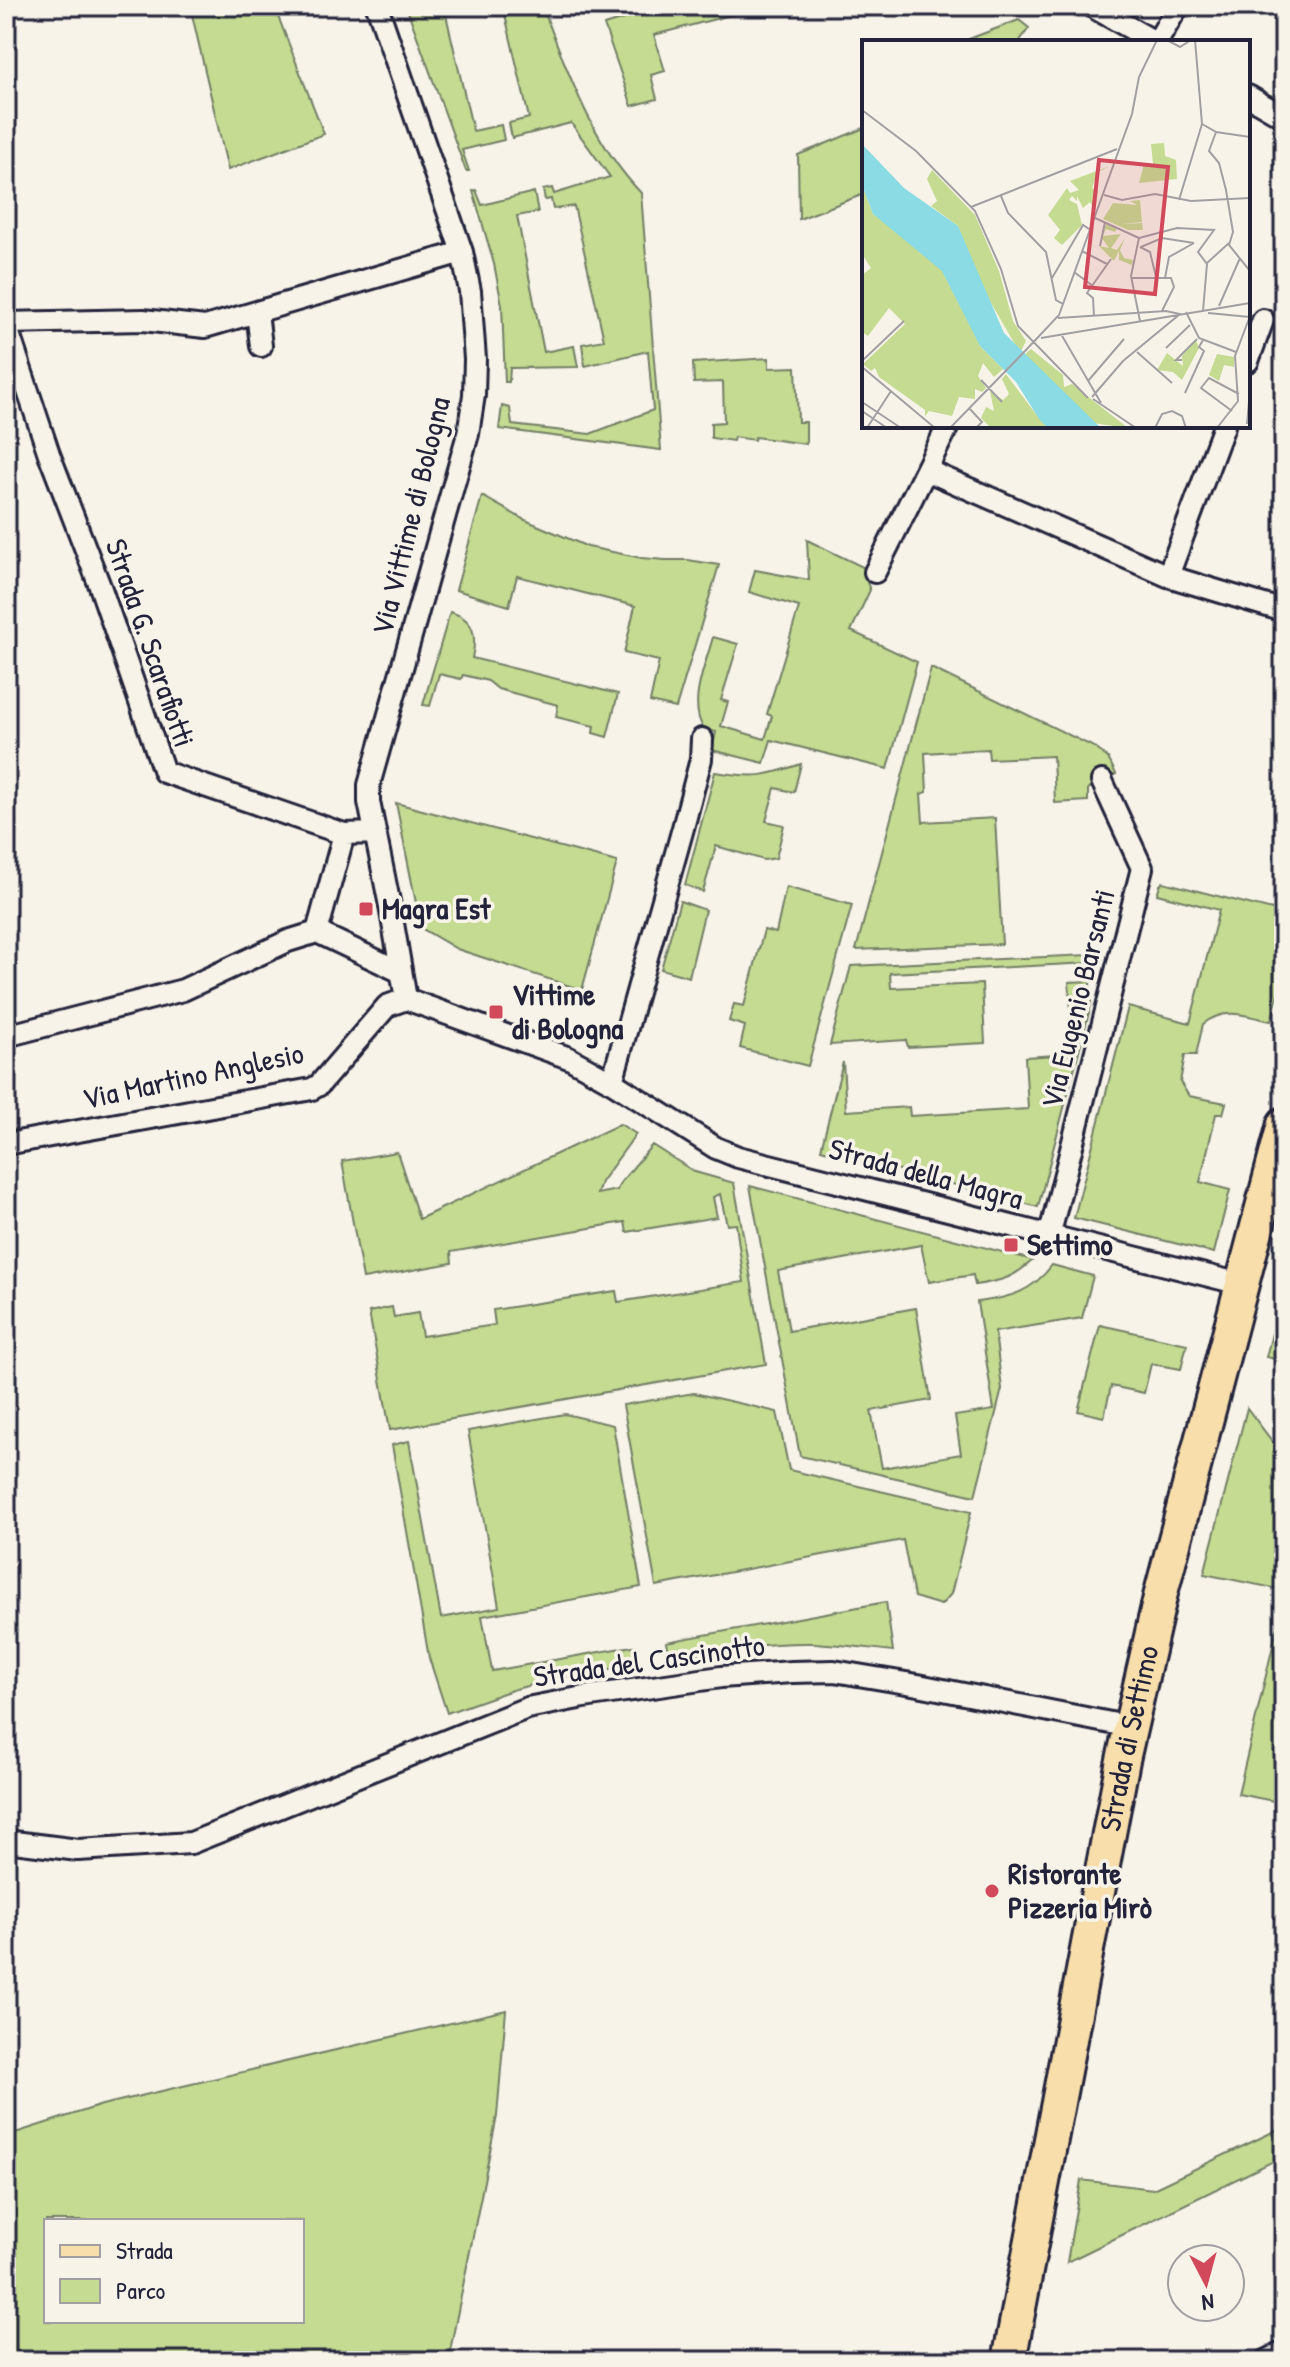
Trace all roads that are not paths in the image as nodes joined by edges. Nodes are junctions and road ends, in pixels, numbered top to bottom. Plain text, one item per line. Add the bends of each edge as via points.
1 (377, 6) edge
2 (1091, 6) edge
3 (1178, 6) edge
4 (1152, 40) edge
5 (1157, 40) edge
6 (1250, 97) edge
7 (1284, 117) edge
8 (462, 252) junction
9 (257, 312) junction
10 (1263, 320) dead end
11 (6, 324) edge
12 (261, 346) dead end
13 (1250, 356) edge
14 (947, 428) edge
15 (1223, 428) edge
16 (926, 470) junction
17 (875, 572) dead end
18 (1168, 576) junction
19 (1284, 611) edge
20 (702, 739) dead end
21 (1102, 781) dead end
22 (375, 833) junction
23 (344, 834) junction
24 (317, 932) junction
25 (401, 972) junction
26 (406, 999) junction
27 (6, 1036) edge
28 (612, 1082) junction
29 (1284, 1124) edge
30 (6, 1144) edge
31 (1049, 1237) junction
32 (1241, 1284) junction
33 (1131, 1727) junction
34 (6, 1841) edge
35 (1284, 2352) edge
36 (1009, 2361) edge
37 (1266, 2361) edge

1 - 8 street, Via Vittime di Bologna
2 - 4 street
3 - 5 street
6 - 7 street
8 - 9 street, Strada G. Scarafiotti
8 - 22 street, Via Vittime di Bologna via 470,291 474,395 464,453 369,785
9 - 11 street, Strada G. Scarafiotti via 205,327 143,320
9 - 12 street
10 - 13 street
11 - 23 street, Strada G. Scarafiotti via 164,772
14 - 16 street
15 - 18 street
16 - 17 street
16 - 18 street
18 - 19 street
20 - 28 street via 683,828
21 - 31 street, Via Eugenio Barsanti via 1142,868
22 - 23 street, Strada G. Scarafiotti
22 - 25 street, Via Vittime di Bologna
23 - 24 street
24 - 25 street
24 - 27 street via 183,990
25 - 26 street, Via Vittime di Bologna
26 - 28 street, Strada della Magra via 569,1058
26 - 30 street, Via Martino Anglesio via 387,1006 312,1089
28 - 31 street, Strada della Magra via 738,1157
29 - 32 main road, Strada di Settimo
31 - 32 street, Strada della Magra
32 - 33 main road, Strada di Settimo
33 - 34 street, Strada del Cascinotto via 834,1671 721,1677 527,1708 191,1843 78,1850
33 - 36 main road, Strada di Settimo
35 - 37 street

